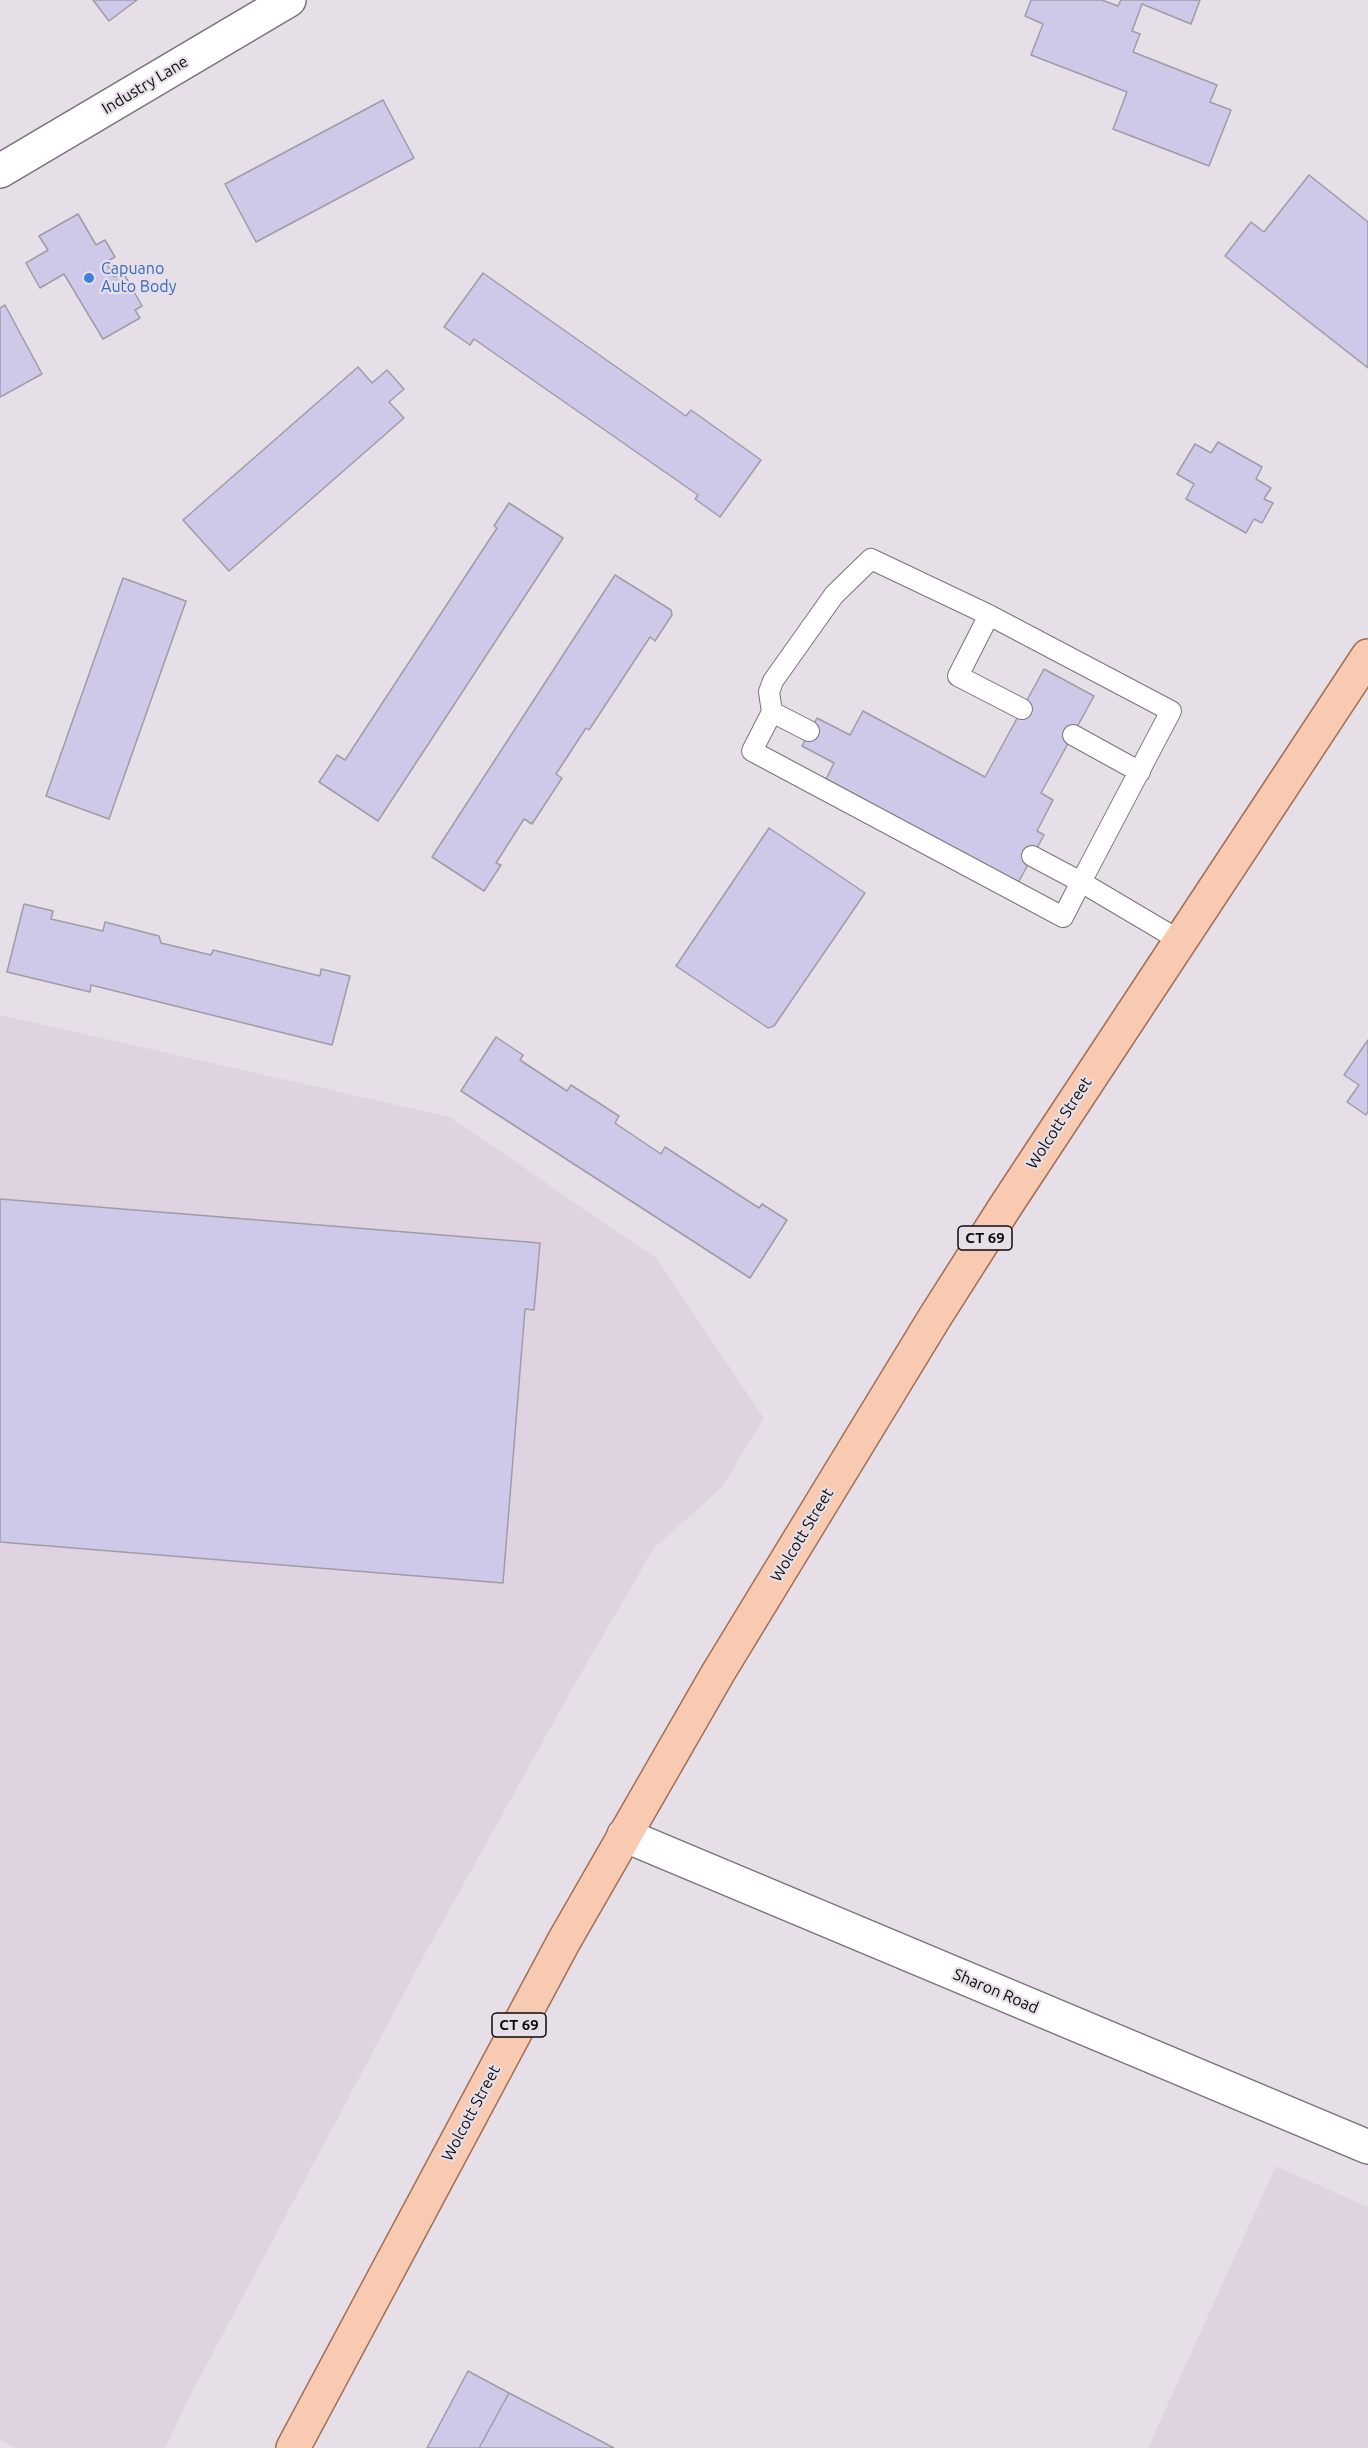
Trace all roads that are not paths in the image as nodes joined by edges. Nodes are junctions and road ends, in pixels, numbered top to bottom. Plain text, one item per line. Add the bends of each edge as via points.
1 (289, 0) edge
2 (0, 171) edge
3 (989, 615) junction
4 (1368, 656) edge
5 (1022, 709) dead end
6 (772, 712) junction
7 (809, 731) dead end
8 (1073, 735) dead end
9 (1140, 772) junction
10 (1032, 856) dead end
11 (1081, 882) junction
12 (1179, 940) junction
13 (624, 1835) junction
14 (1368, 2147) edge
15 (293, 2448) edge

1 - 2 street, Industry Lane
3 - 5 lane via 958,676
3 - 6 lane via 871,559 834,595 773,681 769,692
3 - 9 lane via 1171,711
4 - 12 main road, Wolcott Street / CT 69
6 - 7 lane
6 - 11 lane via 752,751 1063,917
8 - 9 lane
9 - 11 lane
10 - 11 lane
11 - 12 lane
12 - 13 main road, Wolcott Street / CT 69 via 935,1317
13 - 14 street, Sharon Road
13 - 15 main road, Wolcott Street / CT 69

